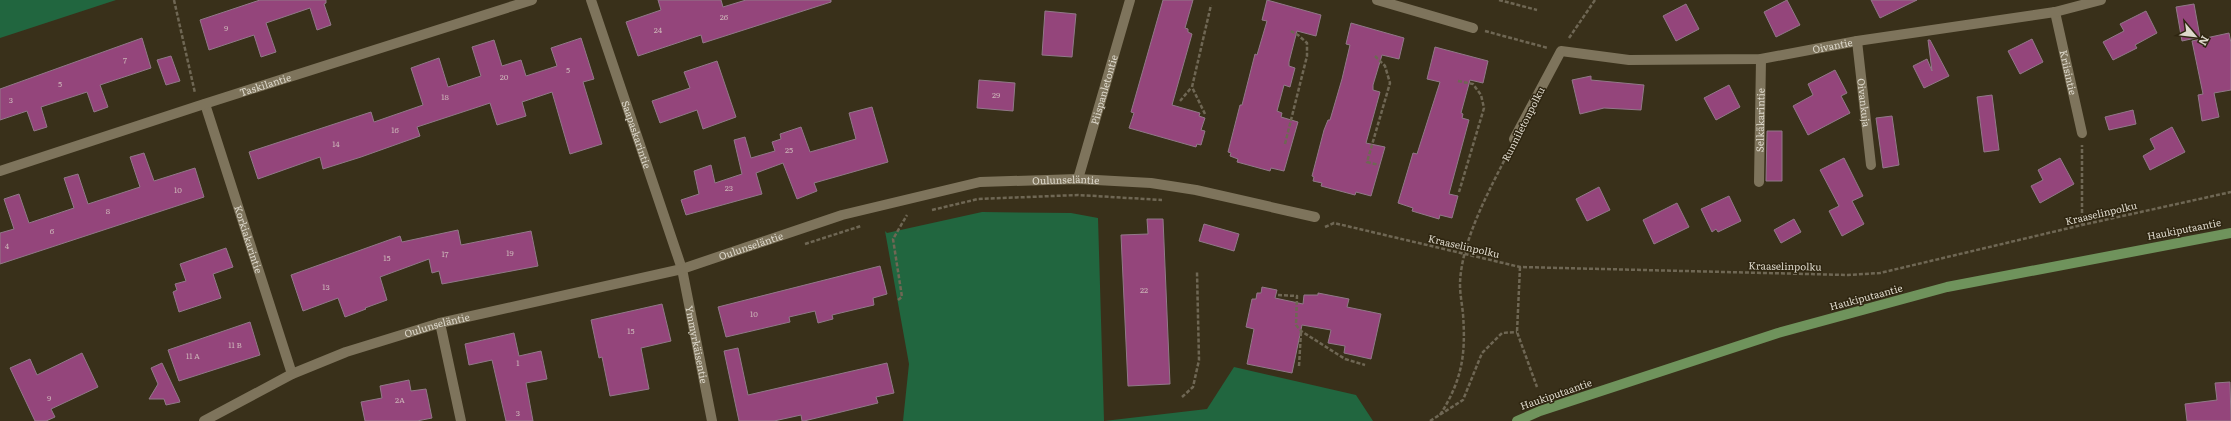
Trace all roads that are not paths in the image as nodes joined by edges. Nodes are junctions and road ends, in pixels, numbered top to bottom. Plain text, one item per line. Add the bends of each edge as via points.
1 (532, 0) edge
2 (591, 0) edge
3 (1130, 0) edge
4 (1377, 0) edge
5 (2101, 0) edge
6 (2055, 12) junction
7 (1473, 28) road end
8 (1857, 41) junction
9 (1561, 51) joint
10 (1761, 59) junction
11 (201, 105) junction
12 (2082, 133) road end
13 (1514, 139) road end
14 (1871, 165) dead end
15 (0, 171) edge
16 (1078, 179) junction
17 (1760, 182) dead end
18 (1315, 217) dead end
19 (2231, 233) edge
20 (682, 269) junction
21 (440, 323) junction
22 (292, 374) junction
23 (204, 421) edge
24 (461, 421) edge
25 (712, 421) edge
26 (1517, 421) edge

1 - 11 street, Taskilantie
2 - 20 street, Saapaskarintie
3 - 16 street, Piispanletontie
4 - 7 street
5 - 6 street, Oivantie
6 - 8 street, Oivantie
6 - 12 street, Kriisintie
8 - 10 street, Oivantie
8 - 14 street, Oivankuja
9 - 10 street, Oivantie via 1629,60
9 - 13 street, Runniletonpolku
10 - 17 street, Selkäkarintie
11 - 15 street, Taskilantie
11 - 22 street, Korkiakarintie
16 - 18 street, Oulunseläntie via 1151,183 1196,190
16 - 20 street, Oulunseläntie via 980,182 842,215
19 - 26 main road, Haukiputaantie via 1947,287 1778,333 1540,411
20 - 21 street, Oulunseläntie
20 - 25 street, Ymmyrkäisentie
21 - 22 street, Oulunseläntie via 346,352
21 - 24 street
22 - 23 street, Oulunseläntie

